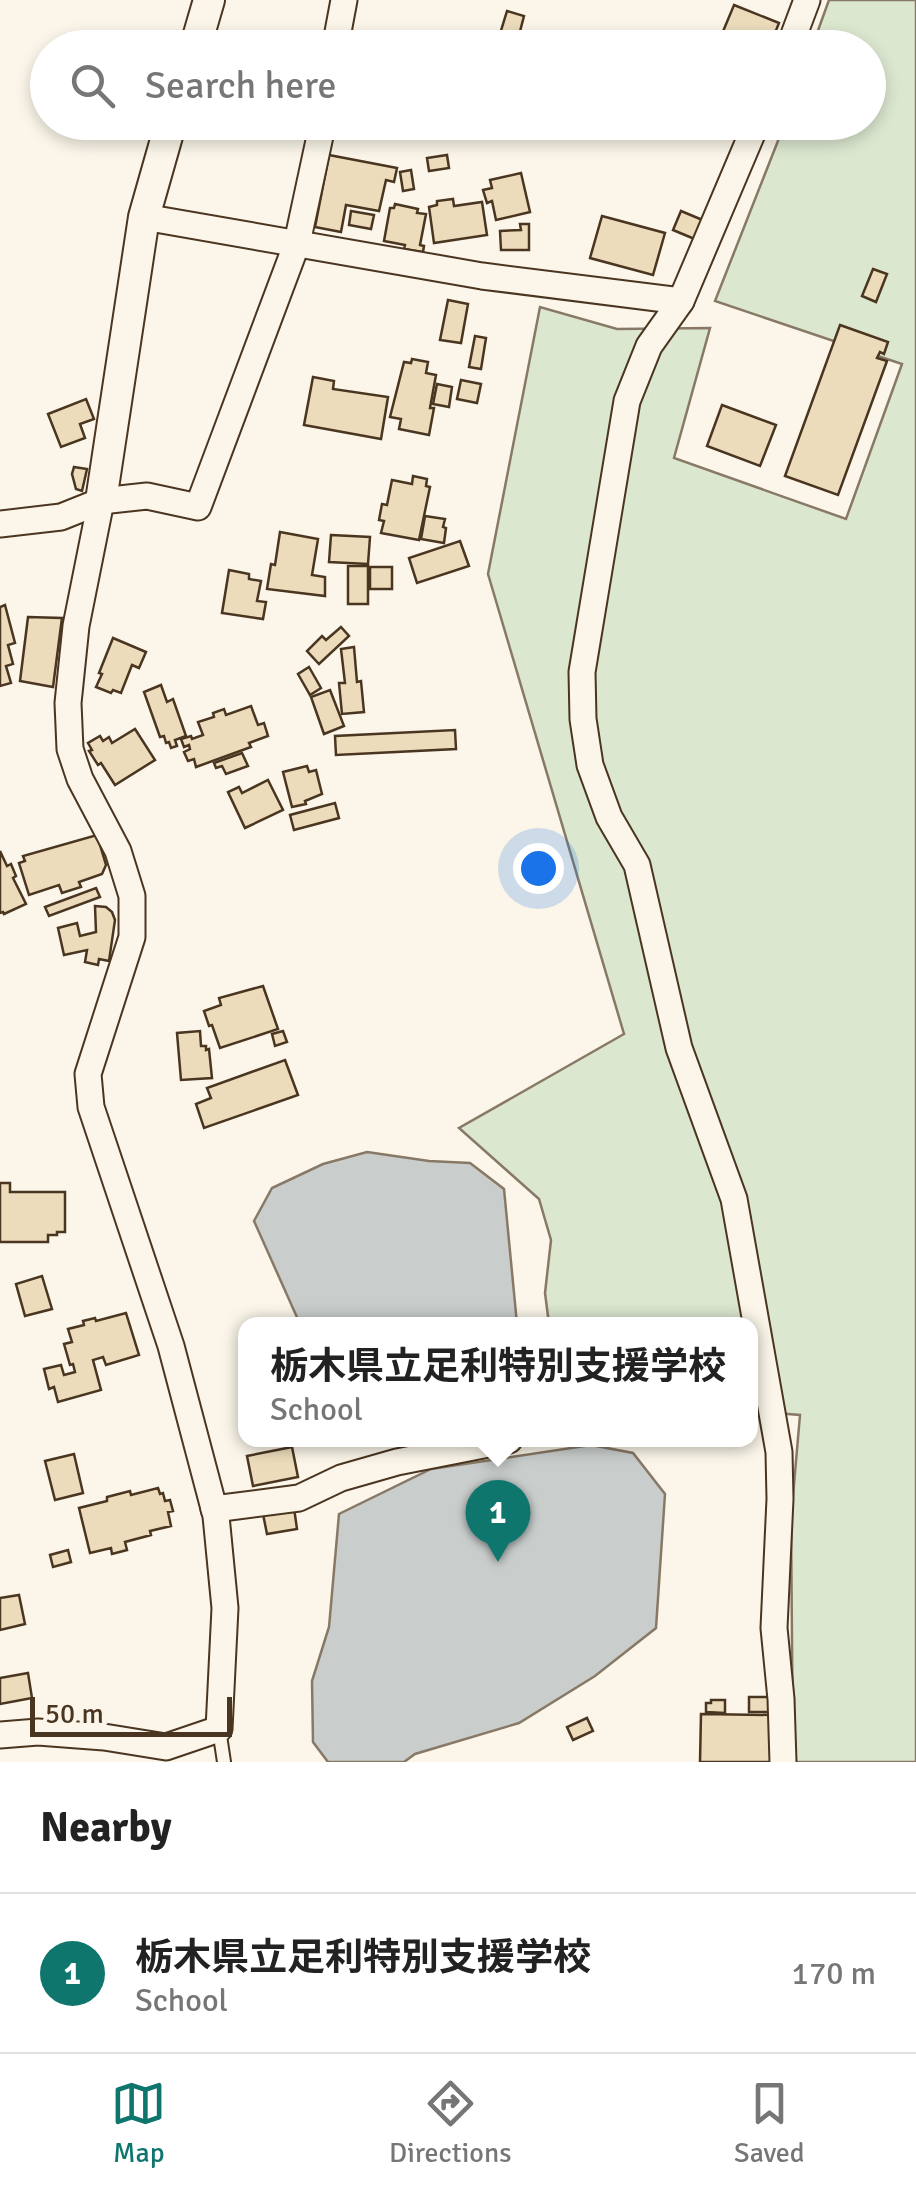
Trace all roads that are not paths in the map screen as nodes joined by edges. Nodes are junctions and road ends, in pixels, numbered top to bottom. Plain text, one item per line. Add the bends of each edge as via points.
1 (209, 0) edge
2 (344, 0) edge
3 (807, 0) edge
4 (201, 30) edge
5 (338, 30) edge
6 (795, 30) edge
7 (166, 140) edge
8 (319, 140) edge
9 (749, 140) edge
10 (144, 217) junction
11 (296, 243) junction
12 (681, 301) junction
13 (101, 501) junction
14 (0, 524) edge
15 (749, 1317) edge
16 (758, 1386) edge
17 (762, 1417) edge
18 (476, 1447) edge
19 (214, 1509) junction
20 (219, 1729) junction
21 (0, 1734) edge
22 (165, 1754) edge
23 (224, 1762) edge
24 (783, 1762) edge

1 - 4 street
2 - 5 street
3 - 6 street
7 - 10 street
8 - 11 street
9 - 12 street
10 - 11 street
10 - 13 street
11 - 12 street
11 - 13 street via 198,508 147,496
12 - 15 street via 649,346 627,402 582,672 583,718 590,765 608,817 637,866 679,1048 734,1199
13 - 14 street via 60,517
13 - 19 street via 76,626 70,750 118,851 132,896 132,936 88,1074 90,1107 170,1346
16 - 17 street
17 - 24 street via 779,1468 774,1628
18 - 19 street via 341,1478 298,1498
19 - 20 street via 225,1608
20 - 22 street
20 - 23 lane
21 - 22 street via 104,1737

